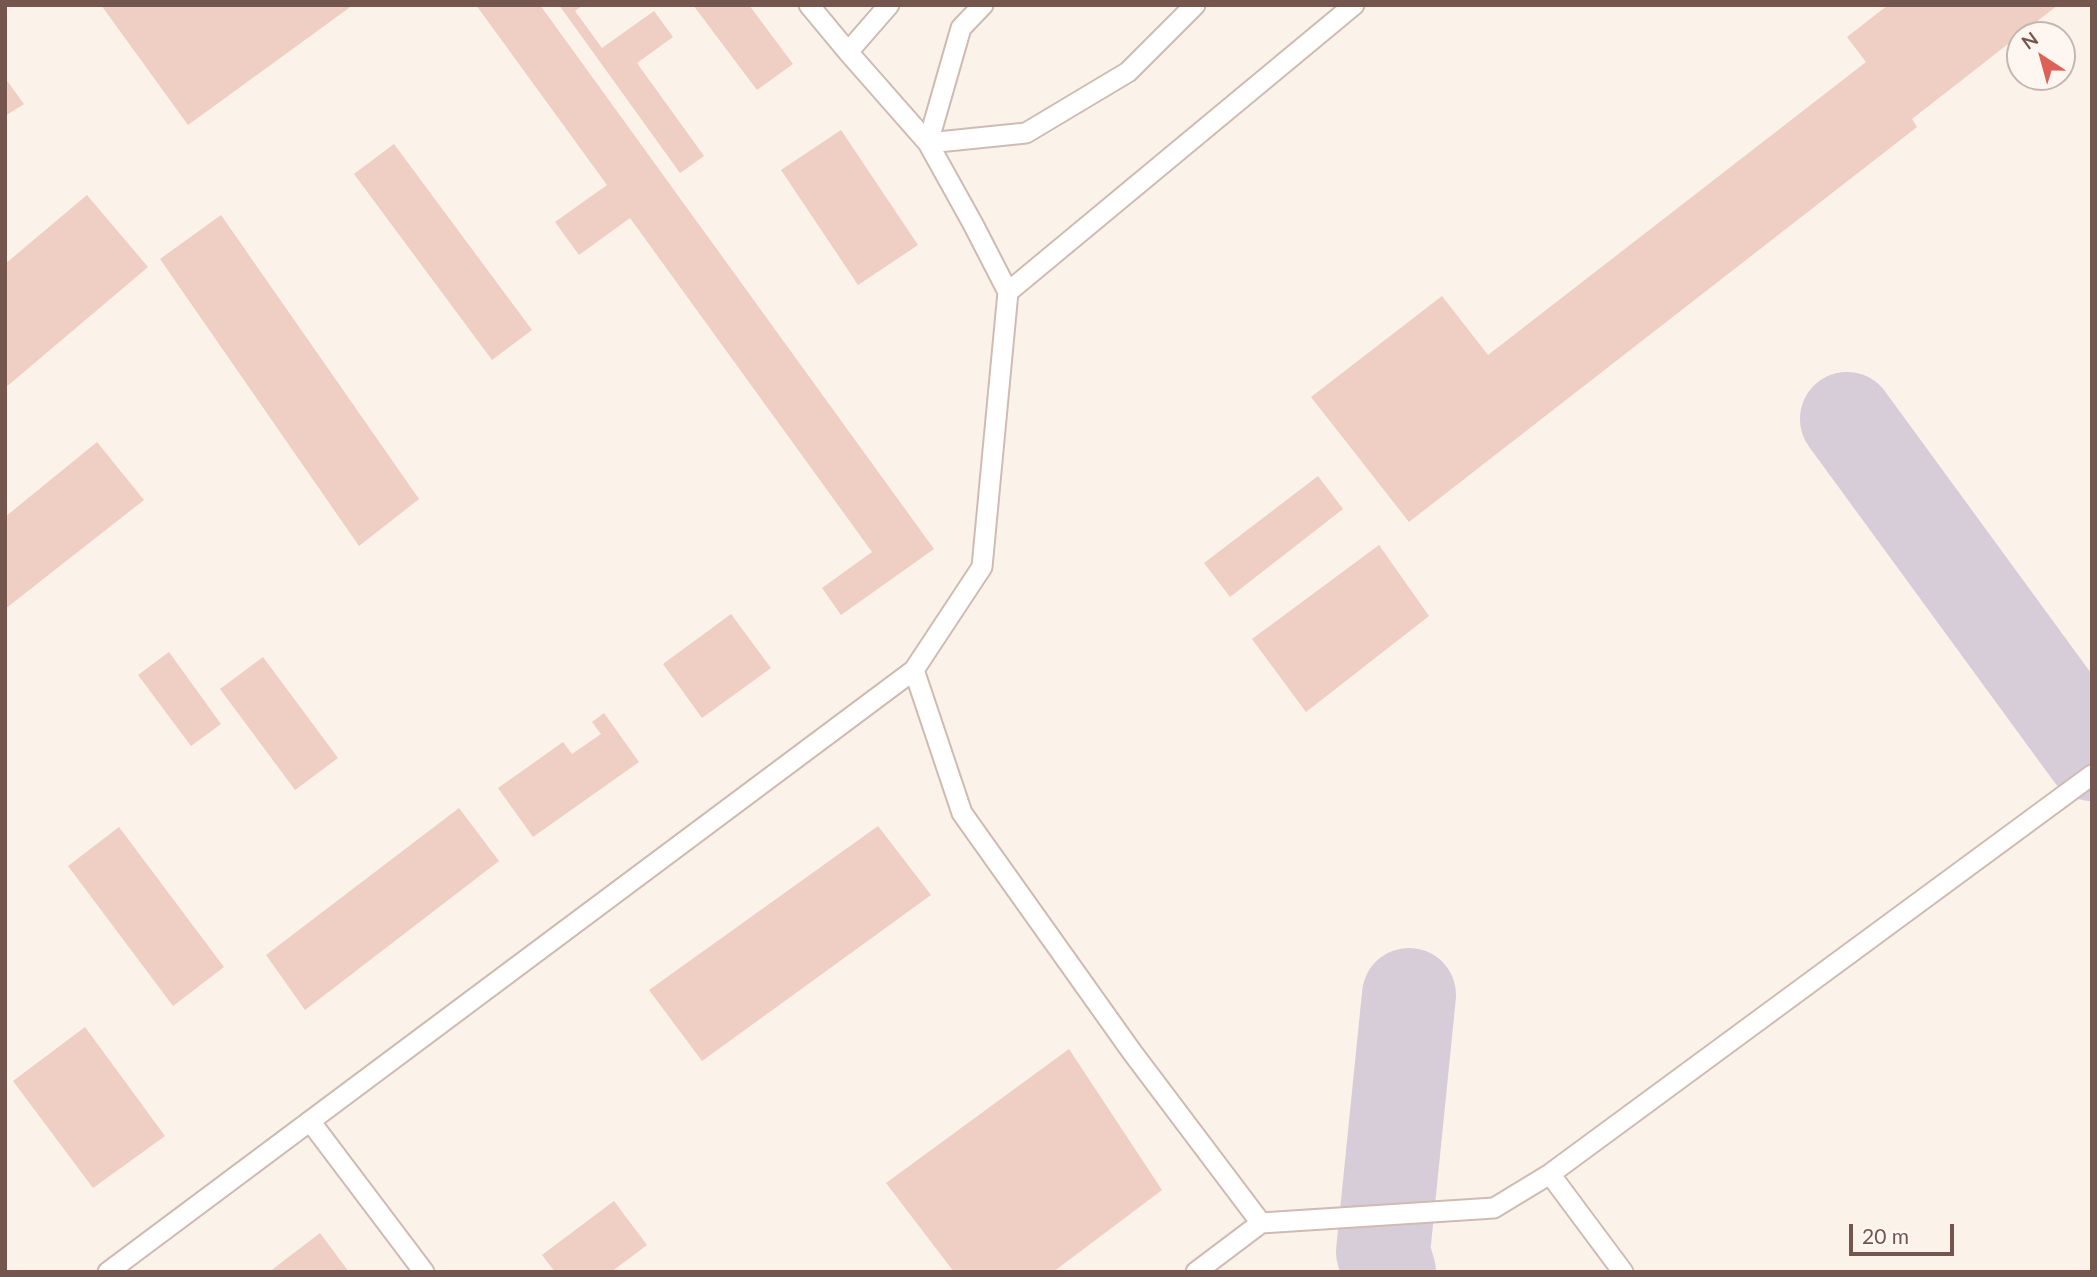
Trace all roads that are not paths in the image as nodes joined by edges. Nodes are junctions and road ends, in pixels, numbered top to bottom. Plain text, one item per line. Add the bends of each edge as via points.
1 (809, 5) edge
2 (889, 5) edge
3 (983, 5) edge
4 (1195, 5) edge
5 (1354, 5) edge
6 (848, 52) junction
7 (928, 143) junction
8 (1007, 292) junction
9 (914, 670) junction
10 (2092, 775) edge
11 (310, 1121) junction
12 (1550, 1174) junction
13 (1261, 1223) junction
14 (108, 1272) edge
15 (424, 1272) edge
16 (1196, 1272) edge
17 (1623, 1272) edge

1 - 6 lane
2 - 6 lane
3 - 7 lane via 961,28
4 - 7 lane via 1128,72 1026,133
5 - 8 lane
6 - 7 lane
7 - 8 lane
8 - 9 lane via 982,567
9 - 11 lane
9 - 13 lane via 962,813
10 - 12 lane
11 - 14 lane
11 - 15 lane
12 - 13 lane via 1494,1208
12 - 17 lane
13 - 16 lane

